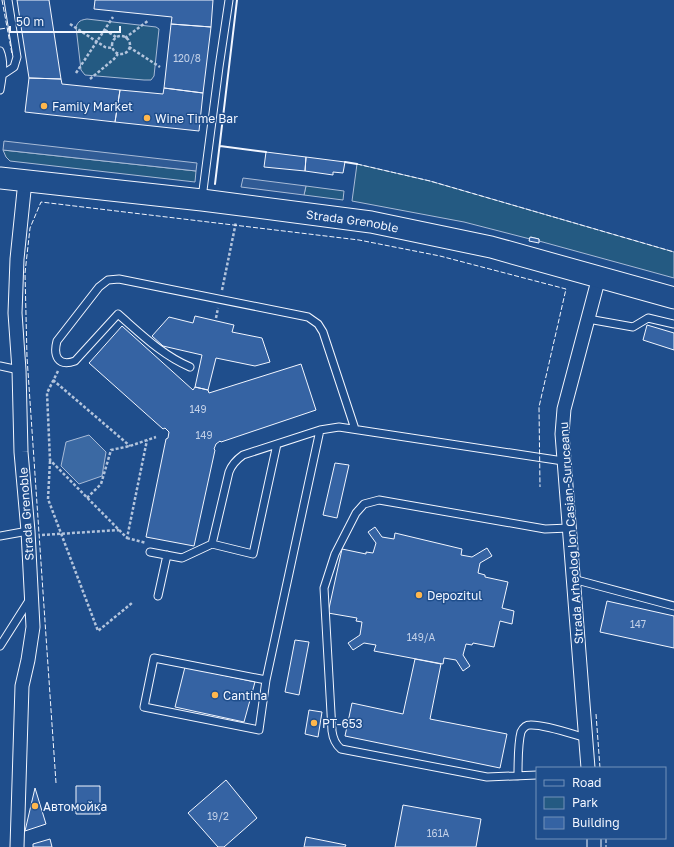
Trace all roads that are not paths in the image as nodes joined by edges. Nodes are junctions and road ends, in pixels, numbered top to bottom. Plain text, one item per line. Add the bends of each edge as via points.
1 (8, 0) edge
2 (229, 0) edge
3 (0, 51) edge
4 (2, 75) junction
5 (0, 90) edge
6 (0, 178) edge
7 (25, 181) junction
8 (202, 200) junction
9 (599, 278) junction
10 (674, 298) edge
11 (588, 318) junction
12 (674, 324) edge
13 (0, 366) edge
14 (190, 367) dead end
15 (19, 370) junction
16 (355, 429) junction
17 (320, 430) junction
18 (277, 444) junction
19 (564, 461) junction
20 (569, 528) junction
21 (28, 531) junction
22 (0, 536) edge
23 (212, 544) junction
24 (150, 552) dead end
25 (167, 555) junction
26 (573, 579) junction
27 (158, 596) dead end
28 (31, 597) junction
29 (674, 606) edge
30 (0, 646) edge
31 (266, 680) junction
32 (586, 738) junction
33 (588, 767) edge
34 (536, 775) edge
35 (518, 776) junction
36 (17, 847) edge

1 - 4 lane via 17,57 14,67
2 - 8 lane
3 - 4 lane
4 - 5 lane
6 - 7 main road, Strada Grenoble
7 - 8 main road, Strada Grenoble
7 - 15 street, Strada Grenoble via 16,259 15,313
8 - 9 main road, Strada Grenoble via 371,222 492,247
9 - 10 main road, Strada Grenoble
9 - 11 street, Strada Arheolog Ion Casian-Suruceanu
11 - 12 lane via 633,327 648,318
11 - 19 street, Strada Arheolog Ion Casian-Suruceanu via 564,409
13 - 15 lane
14 - 16 lane via 162,352 118,314 75,361 68,364 62,362 55,350 57,341 108,280 119,279 308,317 324,332
15 - 21 street, Strada Grenoble via 21,452
16 - 17 lane via 339,427
16 - 19 lane
17 - 18 lane
17 - 31 lane
18 - 23 lane via 243,455 231,466
18 - 23 lane via 253,554
19 - 20 street, Strada Arheolog Ion Casian-Suruceanu
20 - 26 street, Strada Arheolog Ion Casian-Suruceanu
20 - 35 lane via 545,529 374,500 364,504 356,513 335,554 324,588 332,731 341,749 487,777
21 - 22 lane
21 - 28 street, Strada Grenoble
23 - 25 lane via 182,558
24 - 25 lane
25 - 27 lane
26 - 29 lane
26 - 32 street, Strada Arheolog Ion Casian-Suruceanu
28 - 30 lane
28 - 36 street, Strada Grenoble via 33,627 22,686
31 - 31 lane via 259,730 144,707 154,658
32 - 33 street, Strada Arheolog Ion Casian-Suruceanu
32 - 35 lane via 557,730 526,726 520,738
34 - 35 lane

